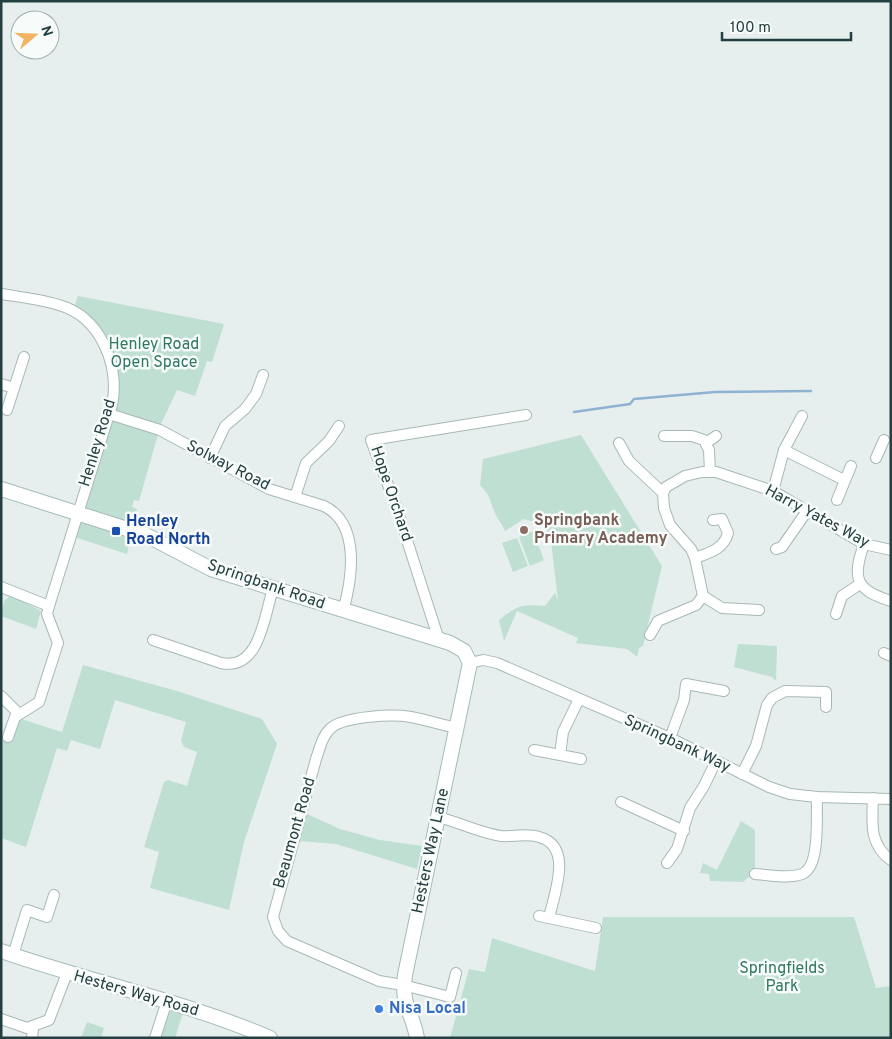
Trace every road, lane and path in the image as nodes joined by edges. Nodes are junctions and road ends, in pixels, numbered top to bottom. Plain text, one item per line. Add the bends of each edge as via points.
1 (1, 294) edge
2 (24, 357) dead end
3 (263, 375) dead end
4 (1, 384) edge
5 (14, 388) junction
6 (7, 410) dead end
7 (110, 414) junction
8 (526, 414) dead end
9 (802, 416) dead end
10 (339, 426) dead end
11 (664, 436) dead end
12 (716, 436) dead end
13 (619, 443) dead end
14 (706, 443) junction
15 (880, 449) dead end
16 (784, 450) junction
17 (891, 454) edge
18 (210, 458) junction
19 (850, 466) dead end
20 (710, 472) junction
21 (844, 480) junction
22 (1, 489) edge
23 (773, 491) junction
24 (663, 493) junction
25 (295, 497) junction
26 (836, 500) dead end
27 (808, 511) junction
28 (77, 514) junction
29 (720, 517) dead end
30 (864, 544) junction
31 (781, 550) dead end
32 (891, 550) edge
33 (695, 558) junction
34 (860, 584) junction
35 (1, 587) edge
36 (272, 589) junction
37 (703, 596) junction
38 (891, 601) edge
39 (49, 606) junction
40 (759, 610) dead end
41 (343, 611) junction
42 (836, 614) dead end
43 (650, 636) dead end
44 (153, 640) dead end
45 (439, 640) junction
46 (470, 663) junction
47 (724, 691) dead end
48 (1, 696) edge
49 (579, 699) junction
50 (826, 706) dead end
51 (18, 713) junction
52 (457, 728) junction
53 (8, 736) dead end
54 (670, 738) junction
55 (534, 750) dead end
56 (560, 755) junction
57 (580, 758) dead end
58 (716, 761) junction
59 (742, 774) junction
60 (817, 797) junction
61 (873, 798) junction
62 (891, 799) edge
63 (621, 802) dead end
64 (438, 817) junction
65 (684, 831) junction
66 (891, 860) edge
67 (667, 863) dead end
68 (755, 874) dead end
69 (54, 894) dead end
70 (596, 928) dead end
71 (7, 953) edge
72 (67, 973) junction
73 (456, 973) dead end
74 (404, 985) junction
75 (167, 1001) junction
76 (1, 1019) edge
77 (32, 1033) edge
78 (155, 1038) edge
79 (270, 1038) edge
80 (417, 1038) edge

1 - 7 street, Henley Road via 59,305 80,316 93,328 108,352 113,370
2 - 5 street
3 - 18 street via 245,410 225,426
4 - 5 street
5 - 6 street
7 - 18 street, Solway Road via 156,429
7 - 28 street, Henley Road
8 - 45 street, Hope Orchard via 371,440
9 - 16 street
10 - 25 street via 330,440 306,463
11 - 14 street via 696,437
12 - 14 street
13 - 24 street via 629,461
14 - 20 street
15 - 17 street
16 - 21 street
16 - 23 street
18 - 25 street, Solway Road via 269,489
19 - 21 street
20 - 23 street, Harry Yates Way
20 - 24 street, Harry Yates Way via 679,479 666,487
21 - 26 street
22 - 28 street, Springbank Road
23 - 27 street, Harry Yates Way
24 - 33 street via 670,524
25 - 41 street, Solway Road via 329,508 344,529 352,562 350,587
27 - 30 street, Harry Yates Way
27 - 31 street
28 - 36 street, Springbank Road via 146,535 211,569
28 - 39 street, Henley Road
29 - 33 street via 728,533 725,540 715,551
30 - 32 street, Harry Yates Way
30 - 34 street via 857,566
33 - 37 street
34 - 38 street via 870,593
34 - 42 street via 842,596
35 - 39 street
36 - 41 street, Springbank Road
36 - 44 street via 254,650 242,662 221,663
37 - 40 street via 722,608
37 - 43 street via 693,607 658,621
39 - 51 street via 47,614 58,643 40,702
41 - 45 street, Springbank Road
45 - 46 street, Springbank Road via 461,648
46 - 49 street, Springbank Way via 483,660 497,663
46 - 52 street, Hesters Way Lane
47 - 54 street via 686,684 684,700
48 - 51 street
49 - 54 street, Springbank Way
49 - 56 street via 563,732
50 - 59 street via 826,692 785,691 772,698 767,704 756,746
51 - 53 street
52 - 64 street, Hesters Way Lane
52 - 74 street, Beaumont Road via 399,716 349,720 329,730 316,759 274,909 275,925 287,942 379,981
54 - 58 street, Springbank Way
55 - 56 street
56 - 57 street
58 - 59 street, Springbank Way
58 - 65 street via 690,808
59 - 60 street, Springbank Way via 790,794
60 - 61 street, Springbank Way
60 - 68 street via 815,857 810,869 798,875
61 - 62 street, Springbank Way
61 - 66 street via 872,833 879,848
63 - 65 street
64 - 70 street via 494,835 538,836 553,845 560,859 544,917
64 - 74 street, Hesters Way Lane
65 - 67 street
69 - 71 street via 47,917 27,910
71 - 72 street, Hesters Way Road
72 - 75 street, Hesters Way Road
72 - 77 street via 53,1014
73 - 74 street, Beaumont Road via 450,997
74 - 80 street, Hesters Way Lane via 404,1000
75 - 78 street
75 - 79 street, Hesters Way Road
76 - 77 street

